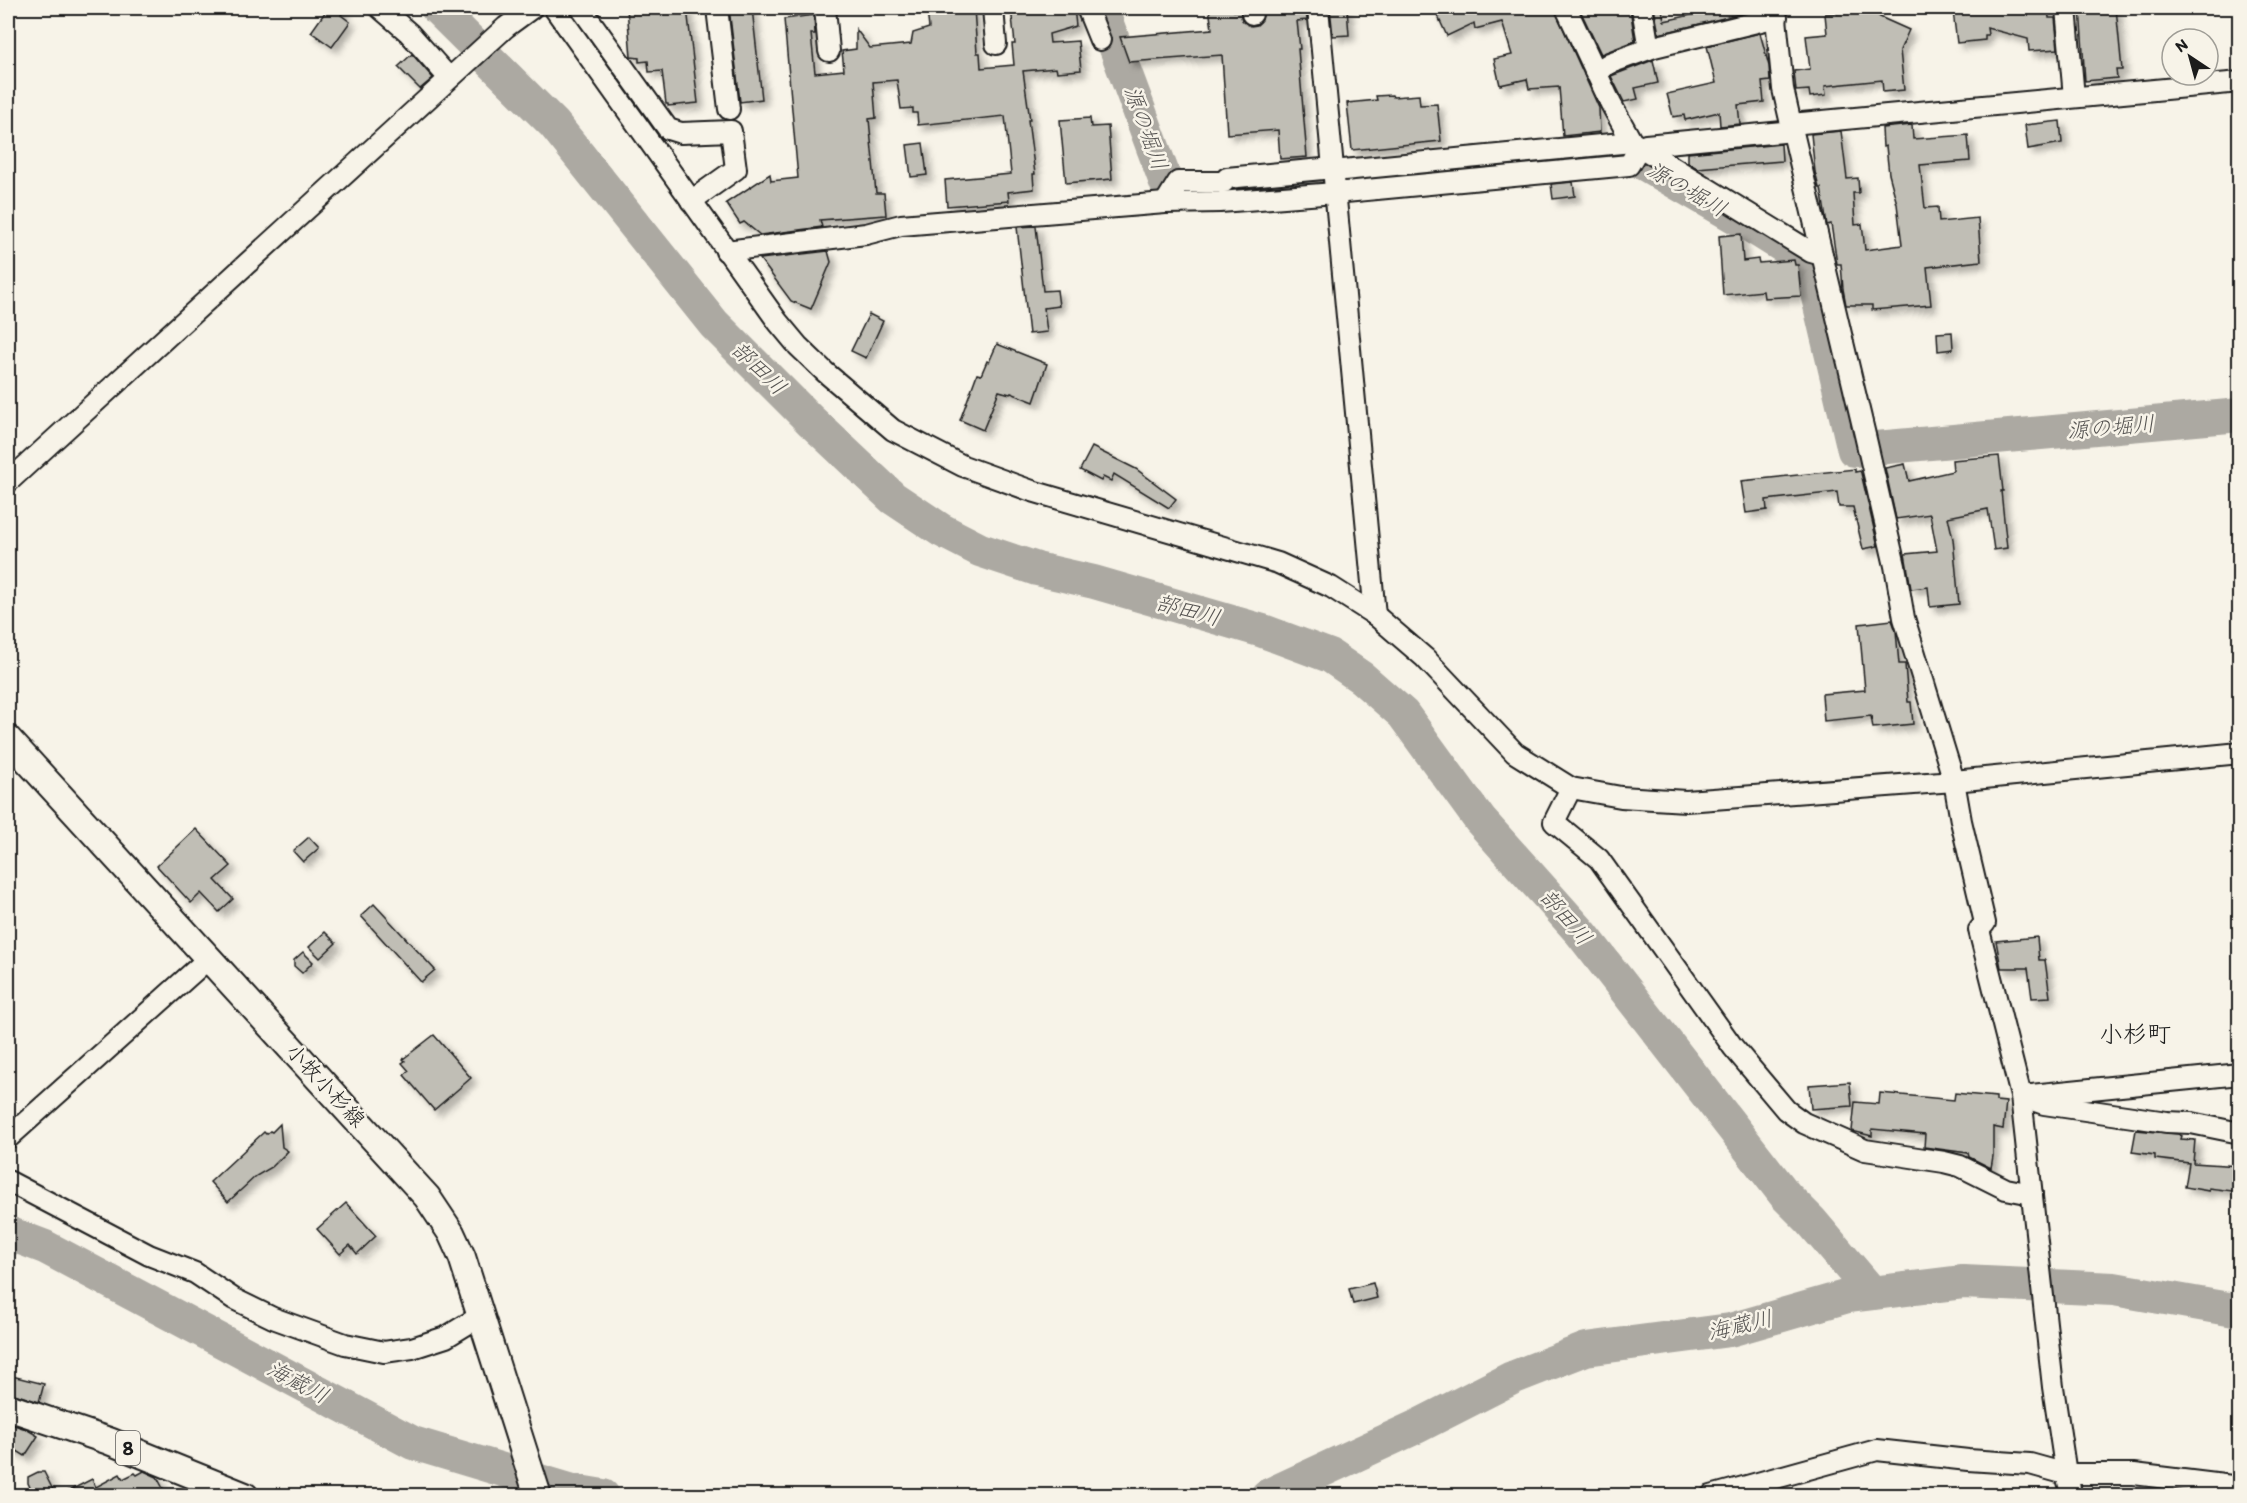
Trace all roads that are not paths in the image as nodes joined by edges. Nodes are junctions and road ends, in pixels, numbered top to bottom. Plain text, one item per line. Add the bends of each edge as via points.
1 (380, 8) edge
2 (532, 8) edge
3 (554, 8) edge
4 (581, 8) edge
5 (717, 8) edge
6 (825, 8) edge
7 (993, 8) edge
8 (1087, 8) edge
9 (1318, 8) edge
10 (1566, 8) edge
11 (1642, 8) edge
12 (2066, 8) edge
13 (1776, 12) edge
14 (1100, 40) dead end
15 (996, 44) dead end
16 (1649, 49) junction
17 (829, 51) dead end
18 (1595, 72) junction
19 (456, 73) junction
20 (2240, 82) edge
21 (2074, 97) junction
22 (729, 109) dead end
23 (1792, 127) junction
24 (1634, 151) junction
25 (1334, 179) junction
26 (691, 201) junction
27 (1165, 203) junction
28 (726, 251) junction
29 (1822, 255) junction
30 (8, 482) edge
31 (1375, 615) junction
32 (8, 739) edge
33 (2240, 753) edge
34 (1954, 781) junction
35 (1570, 788) junction
36 (209, 958) junction
37 (2240, 1074) edge
38 (2021, 1096) junction
39 (2240, 1133) edge
40 (8, 1138) edge
41 (8, 1181) edge
42 (2032, 1197) junction
43 (482, 1315) junction
44 (8, 1407) edge
45 (2066, 1474) junction
46 (2240, 1487) edge
47 (245, 1496) edge
48 (538, 1496) edge
49 (1711, 1496) edge
50 (2072, 1496) edge

1 - 19 street
2 - 19 street
3 - 26 street
4 - 26 street via 668,129 681,133 731,131 736,169
5 - 22 street
6 - 17 street
7 - 15 street
8 - 14 street
9 - 25 street
10 - 18 street
11 - 16 street
12 - 21 street
13 - 16 street
13 - 23 street via 1783,89
16 - 18 street
18 - 24 street
19 - 30 street
20 - 21 street
21 - 23 street
23 - 24 street via 1655,144
23 - 29 street
24 - 25 street
24 - 29 street
25 - 27 street via 1220,201
25 - 27 street via 1227,178 1224,182 1178,182
25 - 31 street
26 - 28 street
27 - 28 street via 901,225 866,234
28 - 31 street via 798,346 865,407 915,443 963,466 1032,491 1278,563 1331,587
29 - 34 street via 1904,618
31 - 35 street via 1425,658 1515,753
32 - 36 main road, 小牧小杉線
33 - 34 street
34 - 35 street via 1686,801 1621,797
34 - 38 street via 1985,923 1979,930
35 - 42 street via 1554,822 1599,859 1733,1047 1786,1110 1804,1123 1865,1150 1960,1166
36 - 40 street
36 - 43 main road, 小牧小杉線 via 427,1197 455,1241
37 - 38 street
38 - 39 street via 2044,1104
38 - 42 street
41 - 43 street via 148,1256 195,1273 234,1299 273,1318 345,1344 384,1352 412,1348 446,1337
42 - 45 street
43 - 48 main road, 小牧小杉線
44 - 47 main road, 8 via 109,1441
45 - 46 street via 2134,1474
45 - 49 street via 2030,1464 1877,1450
45 - 50 street

